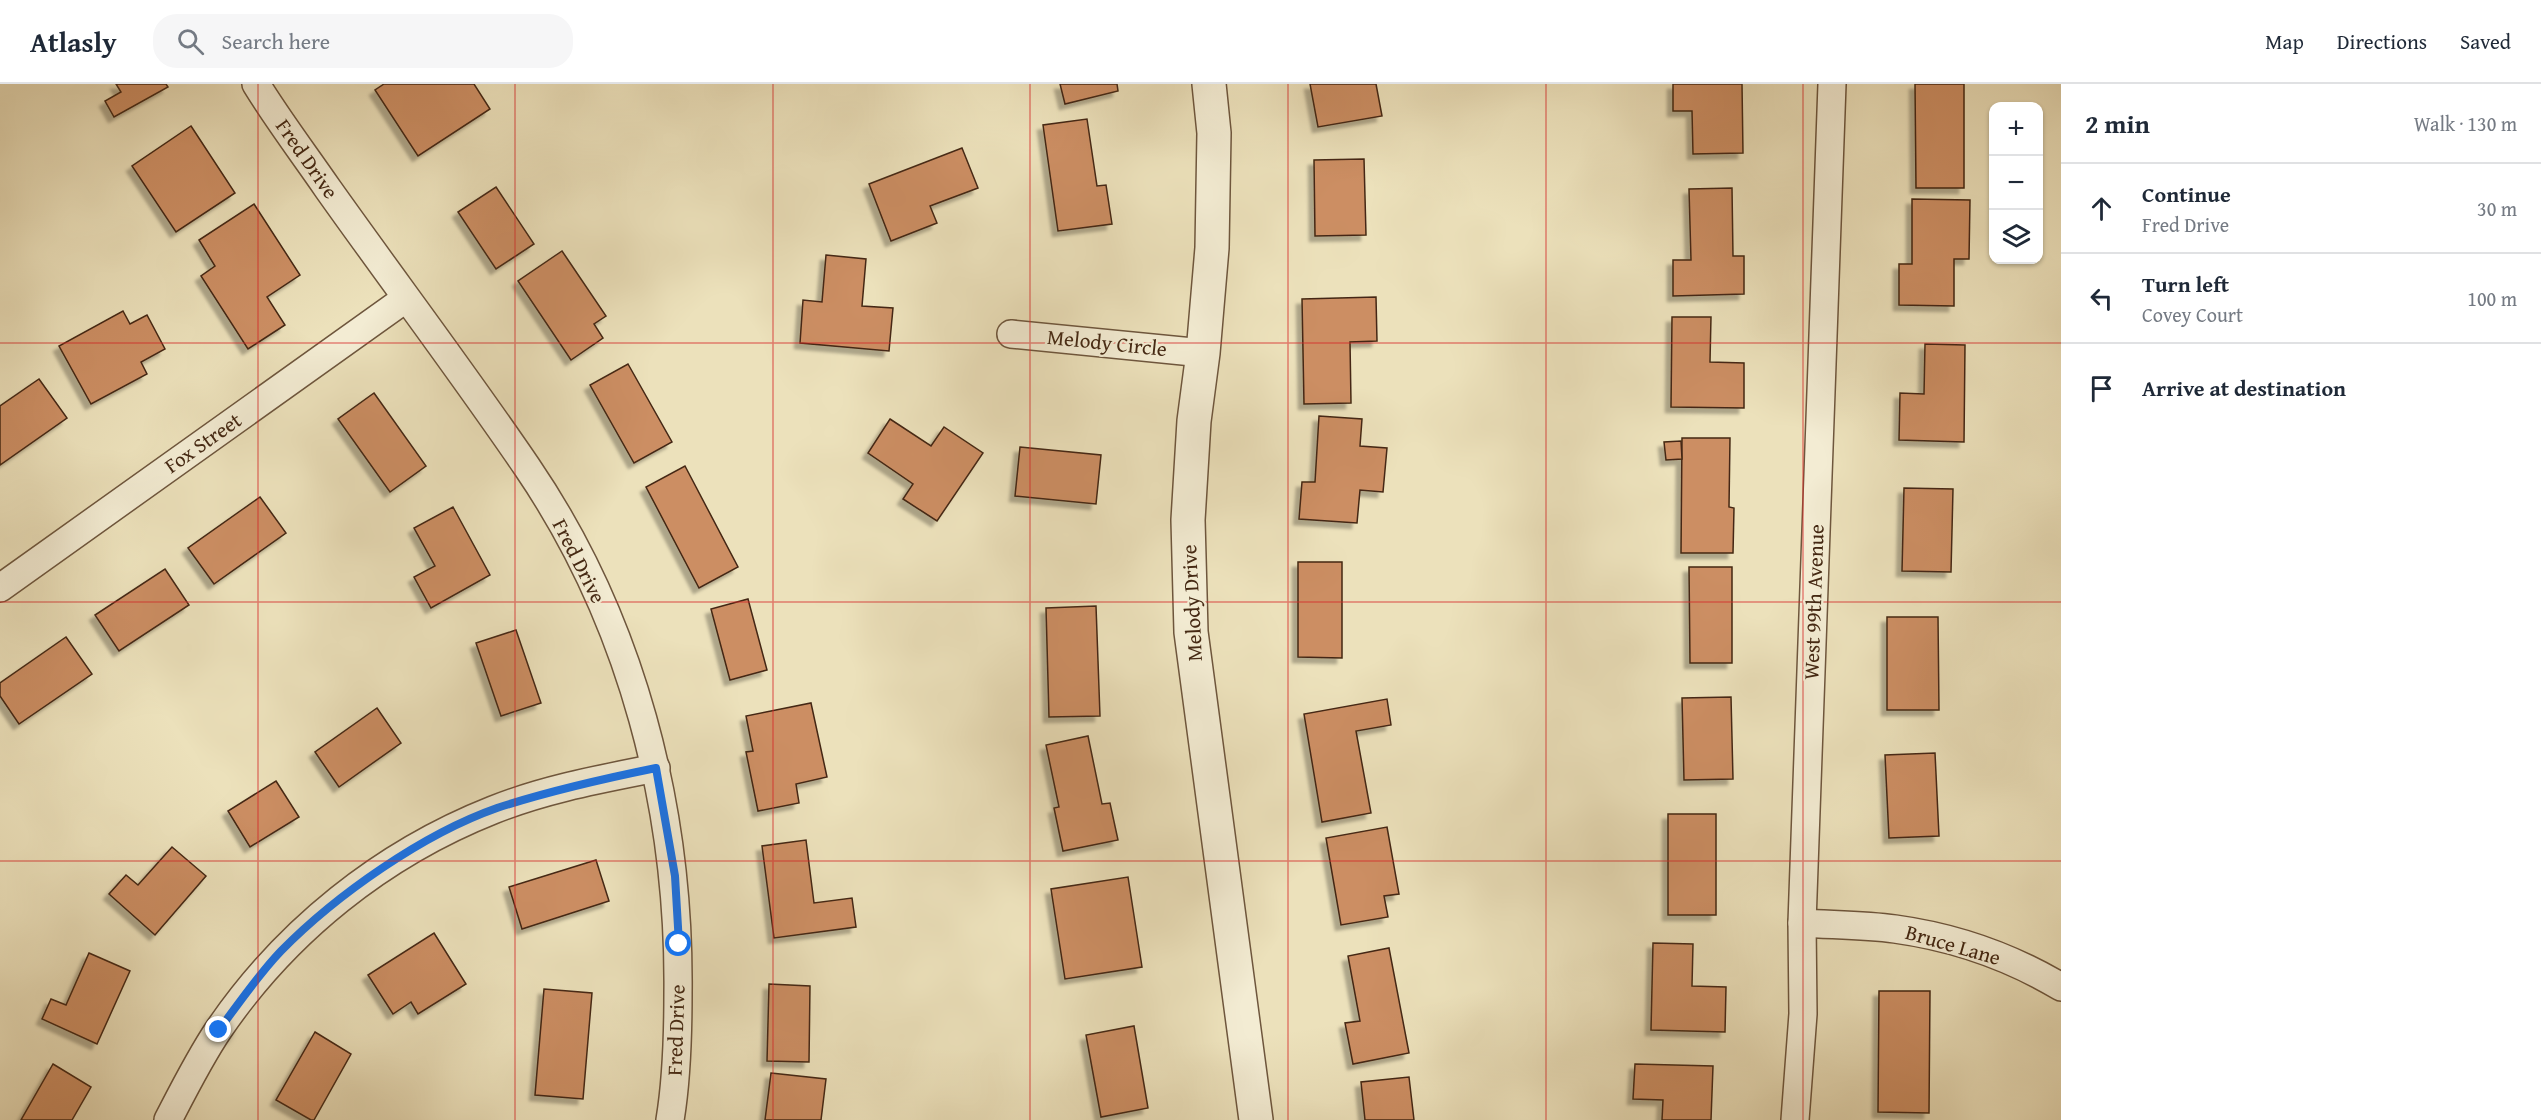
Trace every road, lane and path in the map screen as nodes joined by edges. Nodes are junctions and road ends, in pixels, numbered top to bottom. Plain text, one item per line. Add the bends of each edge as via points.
1 (256, 84) edge
2 (1209, 84) edge
3 (1832, 84) edge
4 (405, 299) junction
5 (1011, 334) dead end
6 (1203, 353) junction
7 (0, 588) edge
8 (656, 768) junction
9 (1802, 923) junction
10 (2061, 987) edge
11 (168, 1120) edge
12 (670, 1120) edge
13 (1256, 1120) edge
14 (1795, 1120) edge

1 - 4 street, Fred Drive
2 - 6 street, Melody Drive via 1214,133 1212,237
3 - 9 street, West 99th Avenue
4 - 7 street, Fox Street
4 - 8 street, Fred Drive via 528,469 563,527 598,594 624,658
5 - 6 street, Melody Circle
6 - 13 street, Melody Drive via 1188,520 1191,632
8 - 11 street via 567,787 495,809 411,850 370,876 309,925 254,982 219,1030
8 - 12 street, Fred Drive via 675,876 679,944 678,1046
9 - 10 street, Bruce Lane via 1894,929 1953,940 2009,961
9 - 14 street, West 99th Avenue via 1803,1014

